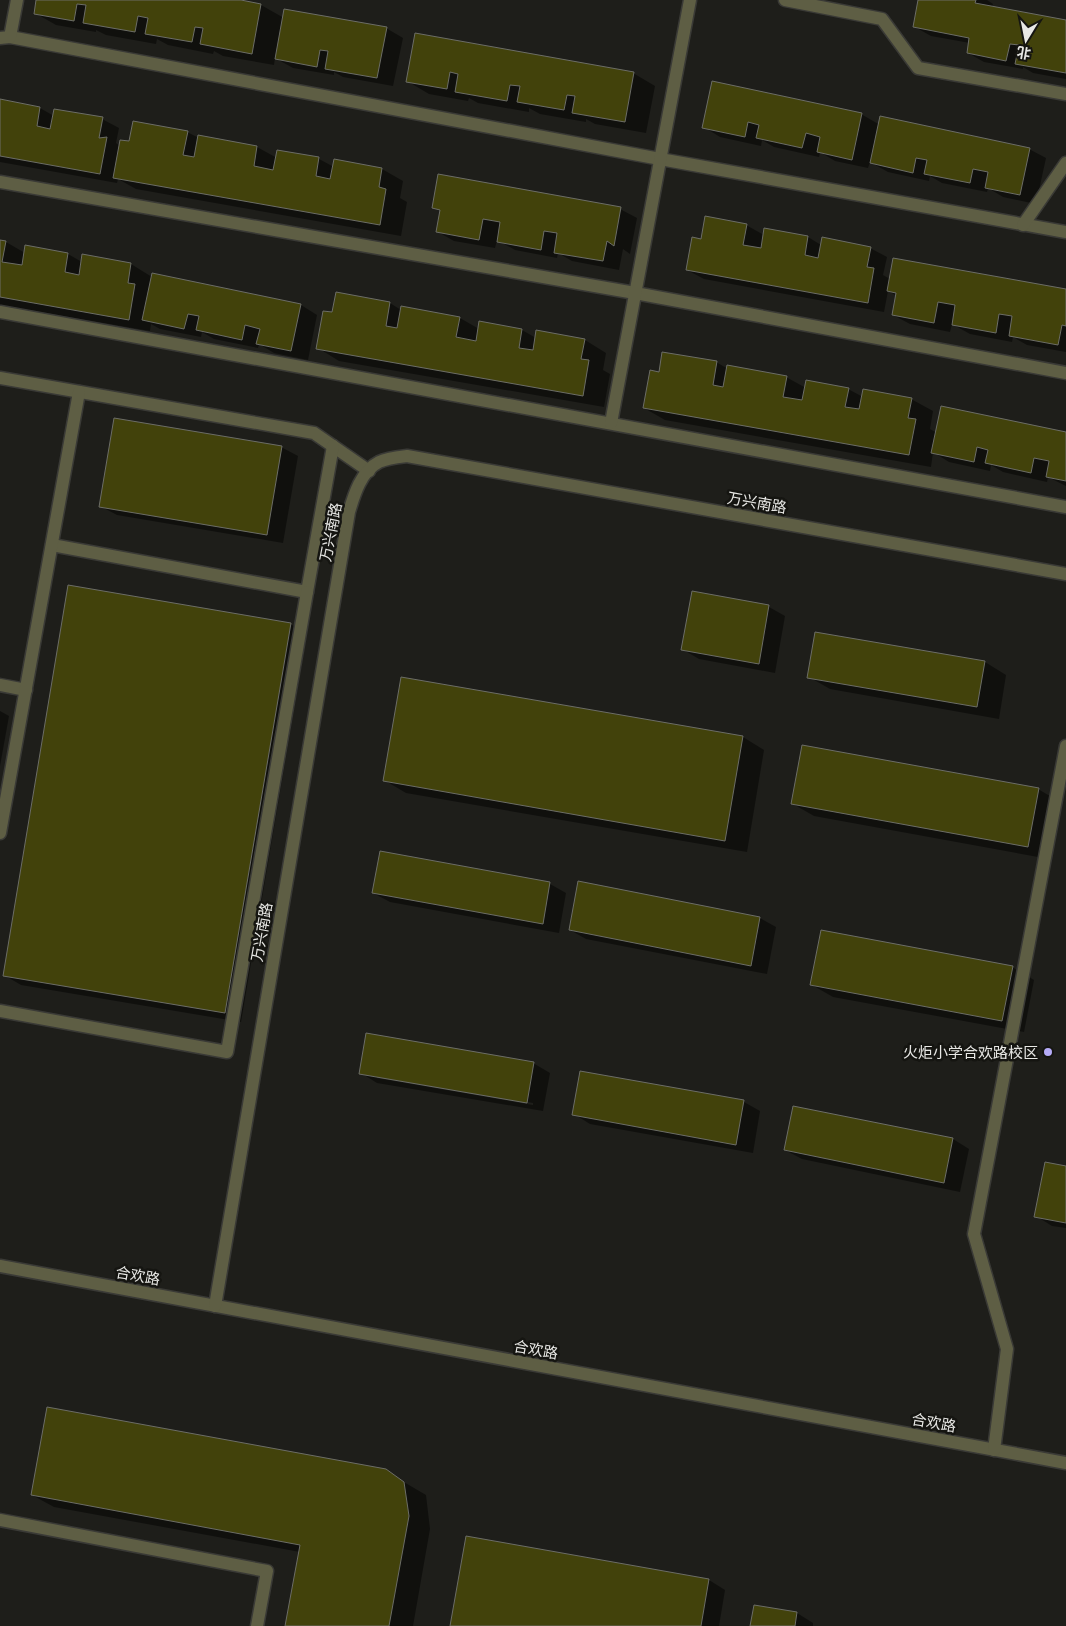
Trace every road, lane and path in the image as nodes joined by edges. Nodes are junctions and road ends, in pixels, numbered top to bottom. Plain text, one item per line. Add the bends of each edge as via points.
1 (17, 0) edge
2 (690, 0) edge
3 (785, 0) edge
4 (5, 38) edge
5 (1066, 94) edge
6 (660, 159) junction
7 (1066, 163) edge
8 (0, 182) edge
9 (1023, 225) junction
10 (1066, 232) edge
11 (635, 293) junction
12 (0, 312) edge
13 (1066, 373) edge
14 (0, 378) edge
15 (80, 392) junction
16 (611, 423) junction
17 (333, 446) junction
18 (368, 471) junction
19 (1066, 507) edge
20 (52, 545) junction
21 (1066, 574) edge
22 (307, 592) junction
23 (0, 685) edge
24 (26, 690) junction
25 (1066, 746) edge
26 (0, 833) edge
27 (0, 1011) edge
28 (0, 1266) edge
29 (215, 1306) junction
30 (994, 1450) junction
31 (1066, 1463) edge
32 (0, 1520) edge
33 (258, 1626) edge

1 - 4 street
2 - 6 street
3 - 5 street via 882,19 918,68
4 - 6 street
6 - 9 street
6 - 11 street
7 - 9 street
8 - 11 street
9 - 10 street
11 - 13 street
11 - 16 street
12 - 16 street
14 - 15 street
15 - 17 street via 314,432
15 - 20 street
16 - 19 street
17 - 18 street
17 - 22 street
18 - 21 street, 万兴南路 via 379,462 407,456
18 - 29 street, 万兴南路 via 356,489 348,512
20 - 22 street
20 - 24 street
22 - 27 street via 227,1052
23 - 24 street
24 - 26 street
25 - 30 street via 974,1234 1007,1349
28 - 29 street, 合欢路
29 - 30 street, 合欢路
30 - 31 street, 合欢路
32 - 33 street via 267,1572

